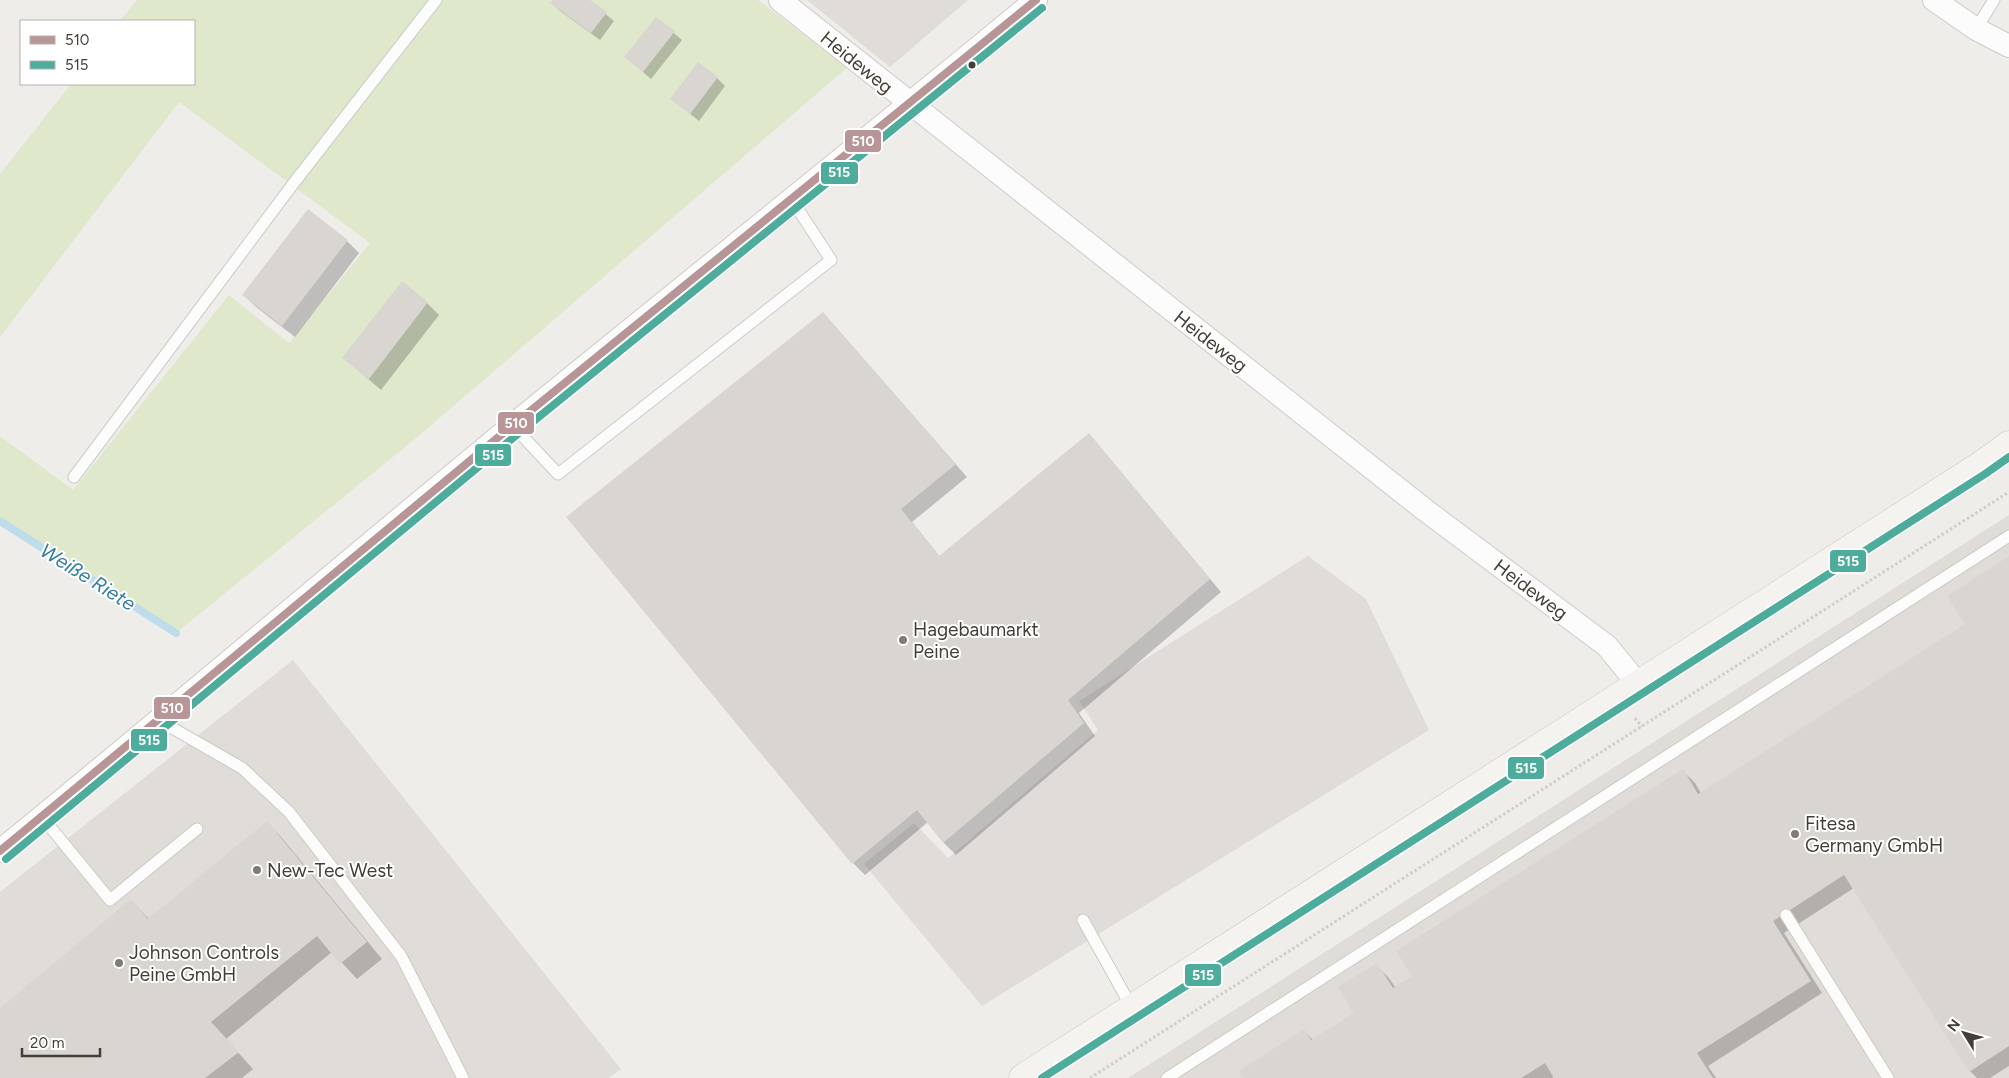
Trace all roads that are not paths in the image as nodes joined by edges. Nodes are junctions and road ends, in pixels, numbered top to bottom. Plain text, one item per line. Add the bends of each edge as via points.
1 (436, 0) edge
2 (780, 0) edge
3 (1036, 0) edge
4 (1934, 0) edge
5 (1994, 0) edge
6 (1976, 29) junction
7 (2009, 46) edge
8 (909, 103) junction
9 (792, 200) junction
10 (513, 426) junction
11 (2009, 445) edge
12 (74, 477) dead end
13 (2009, 536) edge
14 (1638, 684) junction
15 (160, 720) junction
16 (42, 817) junction
17 (197, 829) dead end
18 (0, 851) edge
19 (1786, 915) dead end
20 (1083, 920) dead end
21 (1132, 1008) junction
22 (463, 1078) edge
23 (1023, 1078) edge
24 (1166, 1078) edge
25 (1888, 1078) edge

1 - 12 lane via 293,184
2 - 8 street, Heideweg
3 - 8 street
4 - 6 street
5 - 6 lane
6 - 7 street
8 - 9 street
8 - 14 street, Heideweg via 1425,510 1607,646
9 - 10 street
9 - 10 lane via 830,260 558,474
10 - 15 street
11 - 14 main road
13 - 24 lane
14 - 21 main road
15 - 16 street
15 - 22 lane via 242,768 289,812 401,956
16 - 17 lane via 110,900
16 - 18 street
19 - 25 lane
20 - 21 lane
21 - 23 main road

